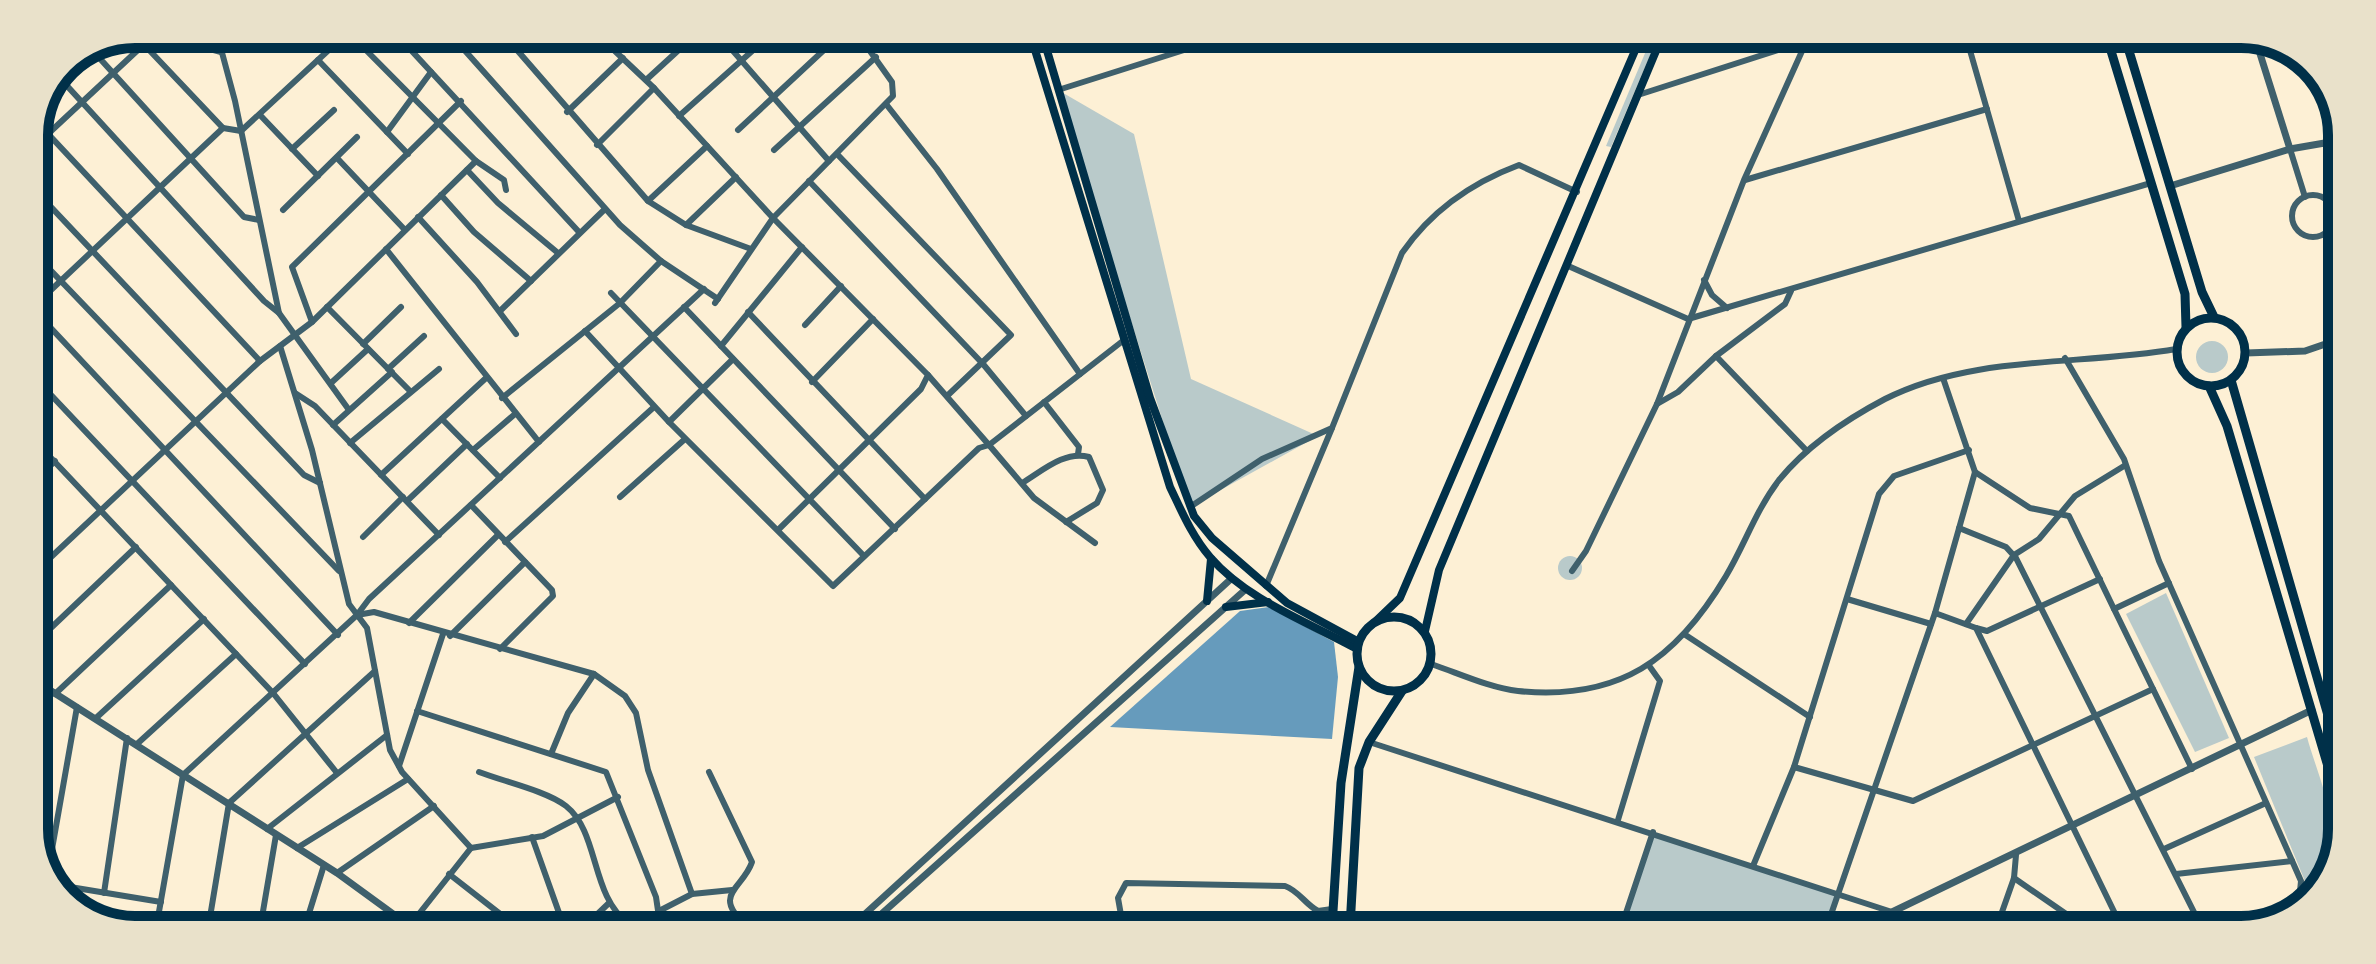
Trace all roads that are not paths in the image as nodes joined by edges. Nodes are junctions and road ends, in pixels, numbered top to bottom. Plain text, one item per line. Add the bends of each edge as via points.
1 (140, 48) edge
2 (148, 48) edge
3 (209, 48) edge
4 (220, 48) edge
5 (332, 48) edge
6 (362, 48) edge
7 (409, 48) edge
8 (463, 48) edge
9 (515, 48) edge
10 (612, 48) edge
11 (681, 48) edge
12 (731, 48) edge
13 (756, 48) edge
14 (826, 48) edge
15 (869, 48) edge
16 (1034, 48) edge
17 (1046, 48) edge
18 (1190, 48) edge
19 (1636, 48) edge
20 (1657, 48) edge
21 (1782, 48) edge
22 (1803, 48) edge
23 (1969, 48) edge
24 (2110, 48) edge
25 (2128, 48) edge
26 (2259, 50) edge
27 (221, 52) junction
28 (99, 57) edge
29 (876, 57) junction
30 (623, 58) junction
31 (318, 60) junction
32 (742, 61) junction
33 (431, 72) junction
34 (114, 73) junction
35 (646, 80) junction
36 (65, 84) edge
37 (654, 88) junction
38 (1058, 90) junction
39 (1638, 95) junction
40 (413, 97) junction
41 (773, 97) junction
42 (461, 101) junction
43 (83, 102) junction
44 (886, 104) junction
45 (1987, 109) junction
46 (334, 110) dead end
47 (567, 112) junction
48 (260, 115) junction
49 (679, 116) junction
50 (439, 123) junction
51 (799, 127) junction
52 (223, 128) junction
53 (738, 130) dead end
54 (241, 131) junction
55 (387, 132) junction
56 (48, 134) joint
57 (357, 137) dead end
58 (2328, 142) edge
59 (597, 145) junction
60 (707, 146) junction
61 (292, 149) junction
62 (2290, 149) junction
63 (774, 150) dead end
64 (408, 154) junction
65 (837, 154) junction
66 (191, 157) junction
67 (337, 158) junction
68 (476, 161) junction
69 (829, 161) junction
70 (467, 170) junction
71 (318, 176) junction
72 (736, 177) junction
73 (1744, 180) junction
74 (809, 181) junction
75 (2151, 183) junction
76 (162, 186) junction
77 (2170, 186) junction
78 (506, 190) dead end
79 (369, 192) junction
80 (1577, 192) junction
81 (441, 195) junction
82 (2305, 197) junction
83 (648, 201) junction
84 (2328, 202) edge
85 (48, 204) edge
86 (605, 209) junction
87 (283, 210) dead end
88 (418, 217) junction
89 (773, 218) junction
90 (127, 219) junction
91 (259, 220) junction
92 (2019, 221) junction
93 (686, 225) junction
94 (2328, 229) edge
95 (405, 230) junction
96 (579, 232) junction
97 (802, 247) junction
98 (386, 249) junction
99 (751, 249) junction
100 (91, 252) junction
101 (558, 253) junction
102 (661, 261) junction
103 (1566, 265) junction
104 (48, 268) edge
105 (1704, 280) junction
106 (60, 281) junction
107 (531, 281) junction
108 (841, 286) junction
109 (704, 289) junction
110 (1791, 291) junction
111 (48, 293) edge
112 (611, 293) dead end
113 (620, 303) junction
114 (327, 307) junction
115 (401, 307) dead end
116 (684, 307) junction
117 (1727, 308) junction
118 (500, 311) junction
119 (748, 312) junction
120 (279, 313) junction
121 (2214, 317) junction
122 (873, 319) junction
123 (1688, 319) junction
124 (312, 322) junction
125 (48, 323) edge
126 (805, 325) dead end
127 (2186, 327) junction
128 (585, 331) junction
129 (516, 334) dead end
130 (293, 335) junction
131 (424, 336) dead end
132 (653, 336) junction
133 (1124, 340) junction
134 (2328, 343) edge
135 (280, 346) junction
136 (366, 346) junction
137 (721, 346) junction
138 (2176, 349) junction
139 (2246, 353) junction
140 (1716, 356) junction
141 (2065, 358) junction
142 (733, 359) junction
143 (260, 361) junction
144 (983, 364) junction
145 (439, 369) dead end
146 (618, 369) junction
147 (390, 370) junction
148 (1080, 374) junction
149 (928, 375) junction
150 (486, 378) junction
151 (1943, 378) junction
152 (2231, 380) junction
153 (812, 382) junction
154 (331, 383) junction
155 (2209, 386) junction
156 (703, 389) junction
157 (409, 390) junction
158 (48, 392) edge
159 (227, 392) junction
160 (295, 393) junction
161 (947, 396) junction
162 (502, 398) junction
163 (1044, 402) junction
164 (1657, 404) junction
165 (654, 407) junction
166 (349, 410) junction
167 (515, 414) junction
168 (1026, 416) junction
169 (442, 419) junction
170 (194, 421) junction
171 (669, 422) junction
172 (333, 425) junction
173 (1332, 428) junction
174 (685, 439) junction
175 (867, 441) junction
176 (539, 442) junction
177 (350, 443) junction
178 (467, 444) junction
179 (989, 445) junction
180 (163, 450) junction
181 (473, 450) junction
182 (1969, 450) junction
183 (1807, 451) junction
184 (48, 454) edge
185 (1078, 454) junction
186 (55, 461) junction
187 (2124, 466) junction
188 (48, 468) edge
189 (839, 469) junction
190 (1975, 472) junction
191 (381, 475) junction
192 (500, 478) junction
193 (131, 479) junction
194 (320, 483) junction
195 (1022, 483) junction
196 (620, 497) dead end
197 (809, 497) junction
198 (405, 499) junction
199 (925, 499) junction
200 (471, 505) junction
201 (1190, 507) junction
202 (102, 509) junction
203 (2060, 514) junction
204 (1066, 522) junction
205 (1959, 528) junction
206 (895, 529) junction
207 (778, 530) junction
208 (439, 535) junction
209 (498, 535) junction
210 (363, 537) dead end
211 (505, 542) junction
212 (1095, 543) dead end
213 (136, 547) junction
214 (2014, 555) junction
215 (864, 556) junction
216 (1211, 559) junction
217 (48, 560) edge
218 (525, 562) junction
219 (1247, 570) junction
220 (1572, 571) dead end
221 (341, 573) junction
222 (2100, 579) junction
223 (1234, 580) junction
224 (2169, 583) junction
225 (171, 585) junction
226 (1266, 586) junction
227 (1246, 589) junction
228 (1257, 595) junction
229 (1847, 599) junction
230 (1207, 601) junction
231 (1268, 602) junction
232 (2041, 606) junction
233 (1226, 607) junction
234 (2114, 609) junction
235 (1935, 613) junction
236 (357, 615) junction
237 (204, 619) junction
238 (1376, 621) junction
239 (409, 623) junction
240 (1931, 624) junction
241 (1966, 624) junction
242 (1976, 628) junction
243 (48, 631) edge
244 (1425, 631) junction
245 (1684, 634) junction
246 (338, 635) junction
247 (447, 635) junction
248 (1358, 646) junction
249 (500, 649) junction
250 (236, 654) junction
251 (305, 664) junction
252 (1431, 664) junction
253 (1359, 667) junction
254 (1650, 667) junction
255 (375, 671) junction
256 (594, 674) junction
257 (48, 689) edge
258 (2153, 689) junction
259 (1402, 691) junction
260 (273, 693) junction
261 (55, 694) junction
262 (2328, 706) edge
263 (77, 707) junction
264 (2325, 708) junction
265 (2312, 710) junction
266 (417, 711) junction
267 (2097, 716) junction
268 (1810, 717) junction
269 (96, 718) junction
270 (2328, 718) edge
271 (305, 734) junction
272 (387, 735) junction
273 (127, 738) junction
274 (1369, 742) junction
275 (137, 744) junction
276 (2036, 745) junction
277 (2241, 745) junction
278 (551, 754) junction
279 (399, 766) junction
280 (2328, 766) edge
281 (1794, 767) junction
282 (2192, 769) junction
283 (479, 772) dead end
284 (709, 772) dead end
285 (337, 773) junction
286 (183, 775) junction
287 (408, 779) junction
288 (1871, 790) junction
289 (2138, 795) junction
290 (618, 797) junction
291 (229, 803) junction
292 (2266, 803) junction
293 (434, 806) junction
294 (577, 818) junction
295 (1618, 820) junction
296 (2075, 825) junction
297 (267, 829) junction
298 (1653, 832) junction
299 (276, 835) junction
300 (532, 837) junction
301 (297, 848) junction
302 (471, 848) junction
303 (2164, 849) junction
304 (52, 852) edge
305 (2016, 855) junction
306 (2292, 861) junction
307 (324, 865) junction
308 (1753, 866) junction
309 (337, 873) junction
310 (449, 874) junction
311 (2176, 874) junction
312 (2014, 878) junction
313 (70, 887) edge
314 (732, 890) junction
315 (104, 893) junction
316 (2300, 893) edge
317 (692, 894) junction
318 (1837, 894) junction
319 (161, 902) junction
320 (609, 903) junction
321 (1332, 909) junction
322 (659, 911) junction
323 (1318, 911) junction
324 (1892, 912) junction
325 (158, 916) edge
326 (210, 916) edge
327 (262, 916) edge
328 (308, 916) edge
329 (398, 916) edge
330 (415, 916) edge
331 (503, 916) edge
332 (560, 916) edge
333 (595, 916) edge
334 (621, 916) edge
335 (659, 916) edge
336 (737, 916) edge
337 (863, 916) edge
338 (879, 916) edge
339 (1122, 916) edge
340 (1311, 916) edge
341 (1332, 916) edge
342 (1351, 916) edge
343 (1625, 916) edge
344 (1830, 916) edge
345 (1897, 916) edge
346 (2001, 916) edge
347 (2069, 916) edge
348 (2117, 916) edge
349 (2196, 916) edge

1 - 34 street
2 - 52 street
3 - 27 street
4 - 27 street
5 - 31 street
6 - 40 street
7 - 33 street
8 - 86 street
9 - 47 street
10 - 30 street
11 - 35 street
12 - 32 street
13 - 32 street
14 - 41 street
15 - 29 street
16 - 133 main road
17 - 38 main road
18 - 38 street
19 - 80 main road
20 - 39 main road
21 - 39 street
22 - 73 street
23 - 45 street
24 - 75 main road
25 - 77 main road
26 - 62 street
27 - 54 street
28 - 34 street
29 - 44 street via 895,89
29 - 51 street
30 - 35 street
30 - 47 street
31 - 48 street
31 - 55 street
32 - 41 street
32 - 49 street
33 - 40 street
33 - 42 street
34 - 43 street
34 - 66 street
35 - 37 street
36 - 43 street
37 - 49 street
37 - 59 street
38 - 201 main road via 1150,398
39 - 103 main road
40 - 50 street
40 - 55 street
41 - 51 street
41 - 53 street
42 - 50 street
42 - 96 street
43 - 56 street
43 - 76 street
44 - 65 street
44 - 148 street
45 - 73 street
45 - 92 street
46 - 61 street
47 - 59 street
48 - 54 street
48 - 61 street
49 - 60 street
50 - 64 street
50 - 68 street
51 - 63 street
51 - 69 street
52 - 54 street
52 - 66 street
54 - 91 street
55 - 64 street
56 - 90 street
57 - 67 street
58 - 62 street
59 - 83 street
60 - 72 street
60 - 83 street
61 - 71 street
62 - 77 street
62 - 82 street
64 - 79 street
65 - 69 street
65 - 144 street via 1011,335
66 - 76 street
66 - 91 street via 244,217
67 - 71 street
67 - 79 street
68 - 70 street
68 - 78 street via 495,172
69 - 74 street
70 - 81 street
70 - 101 street
71 - 87 street
72 - 89 street
72 - 93 street
73 - 105 street
74 - 89 street
74 - 144 street
75 - 92 street
75 - 127 main road via 2185,294
76 - 90 street
76 - 120 street
77 - 121 main road
79 - 95 street
79 - 124 street via 292,267
80 - 173 street via 1519,165 1468,187 1418,230 1402,253
80 - 238 main road via 1400,598
81 - 88 street
81 - 107 street
82 - 84 street via 2323,197
82 - 94 street via 2294,208 2293,221 2307,236 2320,236
83 - 93 street
85 - 100 street
86 - 96 street
86 - 102 street
88 - 95 street
88 - 118 street
89 - 97 street
89 - 99 street
90 - 100 street
90 - 143 street
91 - 120 street
92 - 110 street
93 - 99 street
95 - 98 street
96 - 101 street
97 - 108 street
97 - 119 street
98 - 114 street
98 - 150 street
99 - 109 street via 716,301
100 - 106 street
100 - 159 street
101 - 107 street
102 - 109 street
102 - 113 street
103 - 123 street
103 - 244 main road via 1439,570
104 - 106 street
105 - 117 street
105 - 123 street
106 - 111 street
106 - 170 street
107 - 118 street
108 - 122 street
108 - 126 street
109 - 116 street
110 - 117 street
110 - 140 street via 1785,304
112 - 113 street
113 - 128 street
113 - 132 street
114 - 124 street
114 - 136 street
115 - 136 street
116 - 132 street
116 - 137 street
117 - 123 street
118 - 129 street
119 - 137 street
119 - 153 street
120 - 130 street
121 - 127 main road
121 - 139 main road via 2236,327
122 - 149 street
122 - 153 street
123 - 164 street
124 - 130 street
125 - 180 street
127 - 138 main road
128 - 146 street
128 - 162 street
130 - 135 street
130 - 154 street
131 - 147 street
132 - 146 street
132 - 156 street
133 - 148 street
133 - 216 main road via 1170,487
134 - 139 street via 2305,351
135 - 143 street
135 - 160 street
136 - 147 street
136 - 154 street
137 - 142 street
138 - 141 street
138 - 155 main road via 2184,373
139 - 152 main road
140 - 164 street
140 - 183 street
141 - 151 street
141 - 187 street
142 - 156 street
142 - 189 street
143 - 159 street
144 - 161 street
144 - 168 street
145 - 157 street
146 - 165 street
146 - 176 street
147 - 157 street
147 - 166 street
148 - 163 street
149 - 161 street
149 - 175 street via 921,389
150 - 162 street
150 - 169 street
151 - 182 street
151 - 183 street via 1884,400
152 - 155 main road
152 - 264 main road
153 - 175 street
154 - 166 street
155 - 265 main road via 2227,426
156 - 171 street
156 - 197 street
157 - 177 street
158 - 193 street
159 - 170 street
159 - 194 street via 304,475
160 - 172 street
160 - 194 street
161 - 179 street
162 - 167 street
163 - 168 street
163 - 185 street via 1079,447
164 - 220 street
165 - 171 street
165 - 211 street
166 - 172 street
167 - 176 street
167 - 181 street
168 - 179 street
169 - 178 street
169 - 191 street
170 - 180 street
170 - 221 street
171 - 174 street
172 - 177 street
173 - 201 street via 1262,459
173 - 226 street
174 - 196 street
174 - 207 street
175 - 189 street
175 - 199 street
176 - 192 street
177 - 191 street
178 - 181 street
178 - 198 street
179 - 195 street
179 - 199 street via 979,448
180 - 193 street
180 - 246 street
181 - 192 street
182 - 190 street
182 - 229 street via 1894,476 1879,494
183 - 245 street via 1779,480 1726,576
184 - 186 street
185 - 195 street
185 - 204 street via 1089,457 1103,490 1097,503
186 - 188 street
186 - 202 street
187 - 203 street via 2075,496
187 - 224 street
189 - 197 street
189 - 206 street
190 - 203 street via 2030,508
190 - 205 street
191 - 198 street
192 - 200 street
193 - 202 street
193 - 251 street
194 - 221 street
195 - 204 street
197 - 207 street
197 - 215 street
198 - 208 street
198 - 210 street
199 - 206 street
200 - 208 street
200 - 209 street
201 - 219 main road via 1212,538
202 - 213 street
202 - 217 street
203 - 214 street via 2039,539
203 - 222 street via 2069,516
204 - 212 street
205 - 214 street
205 - 235 street
206 - 215 street
207 - 215 street via 833,586
208 - 236 street
209 - 211 street
209 - 239 street
211 - 218 street
213 - 225 street
213 - 243 street
214 - 232 street
214 - 241 street
216 - 223 main road
216 - 230 main road
218 - 247 street
218 - 249 street via 553,596
219 - 223 main road
219 - 226 main road
221 - 236 street
222 - 232 street
222 - 234 street
223 - 227 main road
223 - 230 street
224 - 234 street
224 - 277 street
225 - 237 street
225 - 261 street
226 - 228 main road
226 - 248 main road
227 - 228 main road
227 - 233 street
228 - 231 main road
229 - 240 street
229 - 268 street
230 - 337 street
231 - 233 main road
231 - 248 main road
232 - 242 street via 1987,631
232 - 267 street
233 - 338 street
234 - 258 street
235 - 240 street
235 - 241 street
236 - 239 street via 374,612
236 - 246 street
236 - 255 street via 367,628
237 - 250 street
237 - 269 street
238 - 244 main road via 1403,617
238 - 248 main road
239 - 247 street
240 - 288 street
241 - 242 street
242 - 276 street
244 - 252 main road
245 - 254 street
245 - 268 street
246 - 251 street
247 - 249 street
247 - 266 street
248 - 253 main road
249 - 256 street
250 - 260 street
250 - 275 street
251 - 260 street
252 - 254 street via 1515,691 1553,692 1600,687
252 - 259 main road via 1423,679
253 - 259 main road via 1371,684
253 - 321 main road via 1341,783
254 - 295 street via 1660,681
255 - 271 street
255 - 272 street
256 - 278 street via 568,713
256 - 317 street via 625,696 636,713 648,770
257 - 261 street
258 - 267 street
258 - 282 street
259 - 274 main road
260 - 271 street
260 - 286 street
261 - 263 street
262 - 264 street
263 - 269 street
263 - 304 street
264 - 270 main road
265 - 277 street
265 - 280 main road
266 - 278 street
266 - 279 street
267 - 276 street
267 - 289 street
268 - 281 street
269 - 273 street
271 - 285 street
271 - 291 street
272 - 279 street
272 - 285 street
273 - 275 street
273 - 315 street
274 - 295 street
274 - 342 main road via 1359,768
275 - 286 street
276 - 288 street via 1913,801
276 - 296 street
277 - 282 street
277 - 292 street
278 - 290 street via 606,772
279 - 287 street
281 - 288 street
281 - 308 street
282 - 289 street
283 - 294 street via 564,804
284 - 314 street via 752,862
285 - 297 street
286 - 291 street
286 - 319 street
287 - 293 street
287 - 301 street
288 - 318 street
289 - 296 street
289 - 303 street
290 - 294 street
290 - 322 street
291 - 297 street
291 - 326 street
292 - 303 street
292 - 306 street
293 - 302 street
293 - 309 street
294 - 300 street
294 - 320 street
295 - 298 street
296 - 305 street
296 - 348 street
297 - 299 street
298 - 308 street
298 - 343 street
299 - 301 street
299 - 327 street
300 - 302 street
300 - 332 street
301 - 307 street
302 - 310 street
303 - 311 street
305 - 312 street
305 - 324 street
306 - 311 street
306 - 316 street via 2301,881
307 - 309 street
307 - 328 street
308 - 318 street
309 - 329 street
310 - 330 street
310 - 331 street
311 - 349 street
312 - 346 street
312 - 347 street
313 - 315 street
314 - 317 street
314 - 336 street via 730,902
315 - 319 street
317 - 322 street
318 - 324 street
318 - 344 street
319 - 325 street
320 - 333 street
320 - 334 street
321 - 323 street
321 - 341 main road
322 - 335 street
323 - 339 street via 1285,886 1126,883 1118,898
323 - 340 street
324 - 345 street

